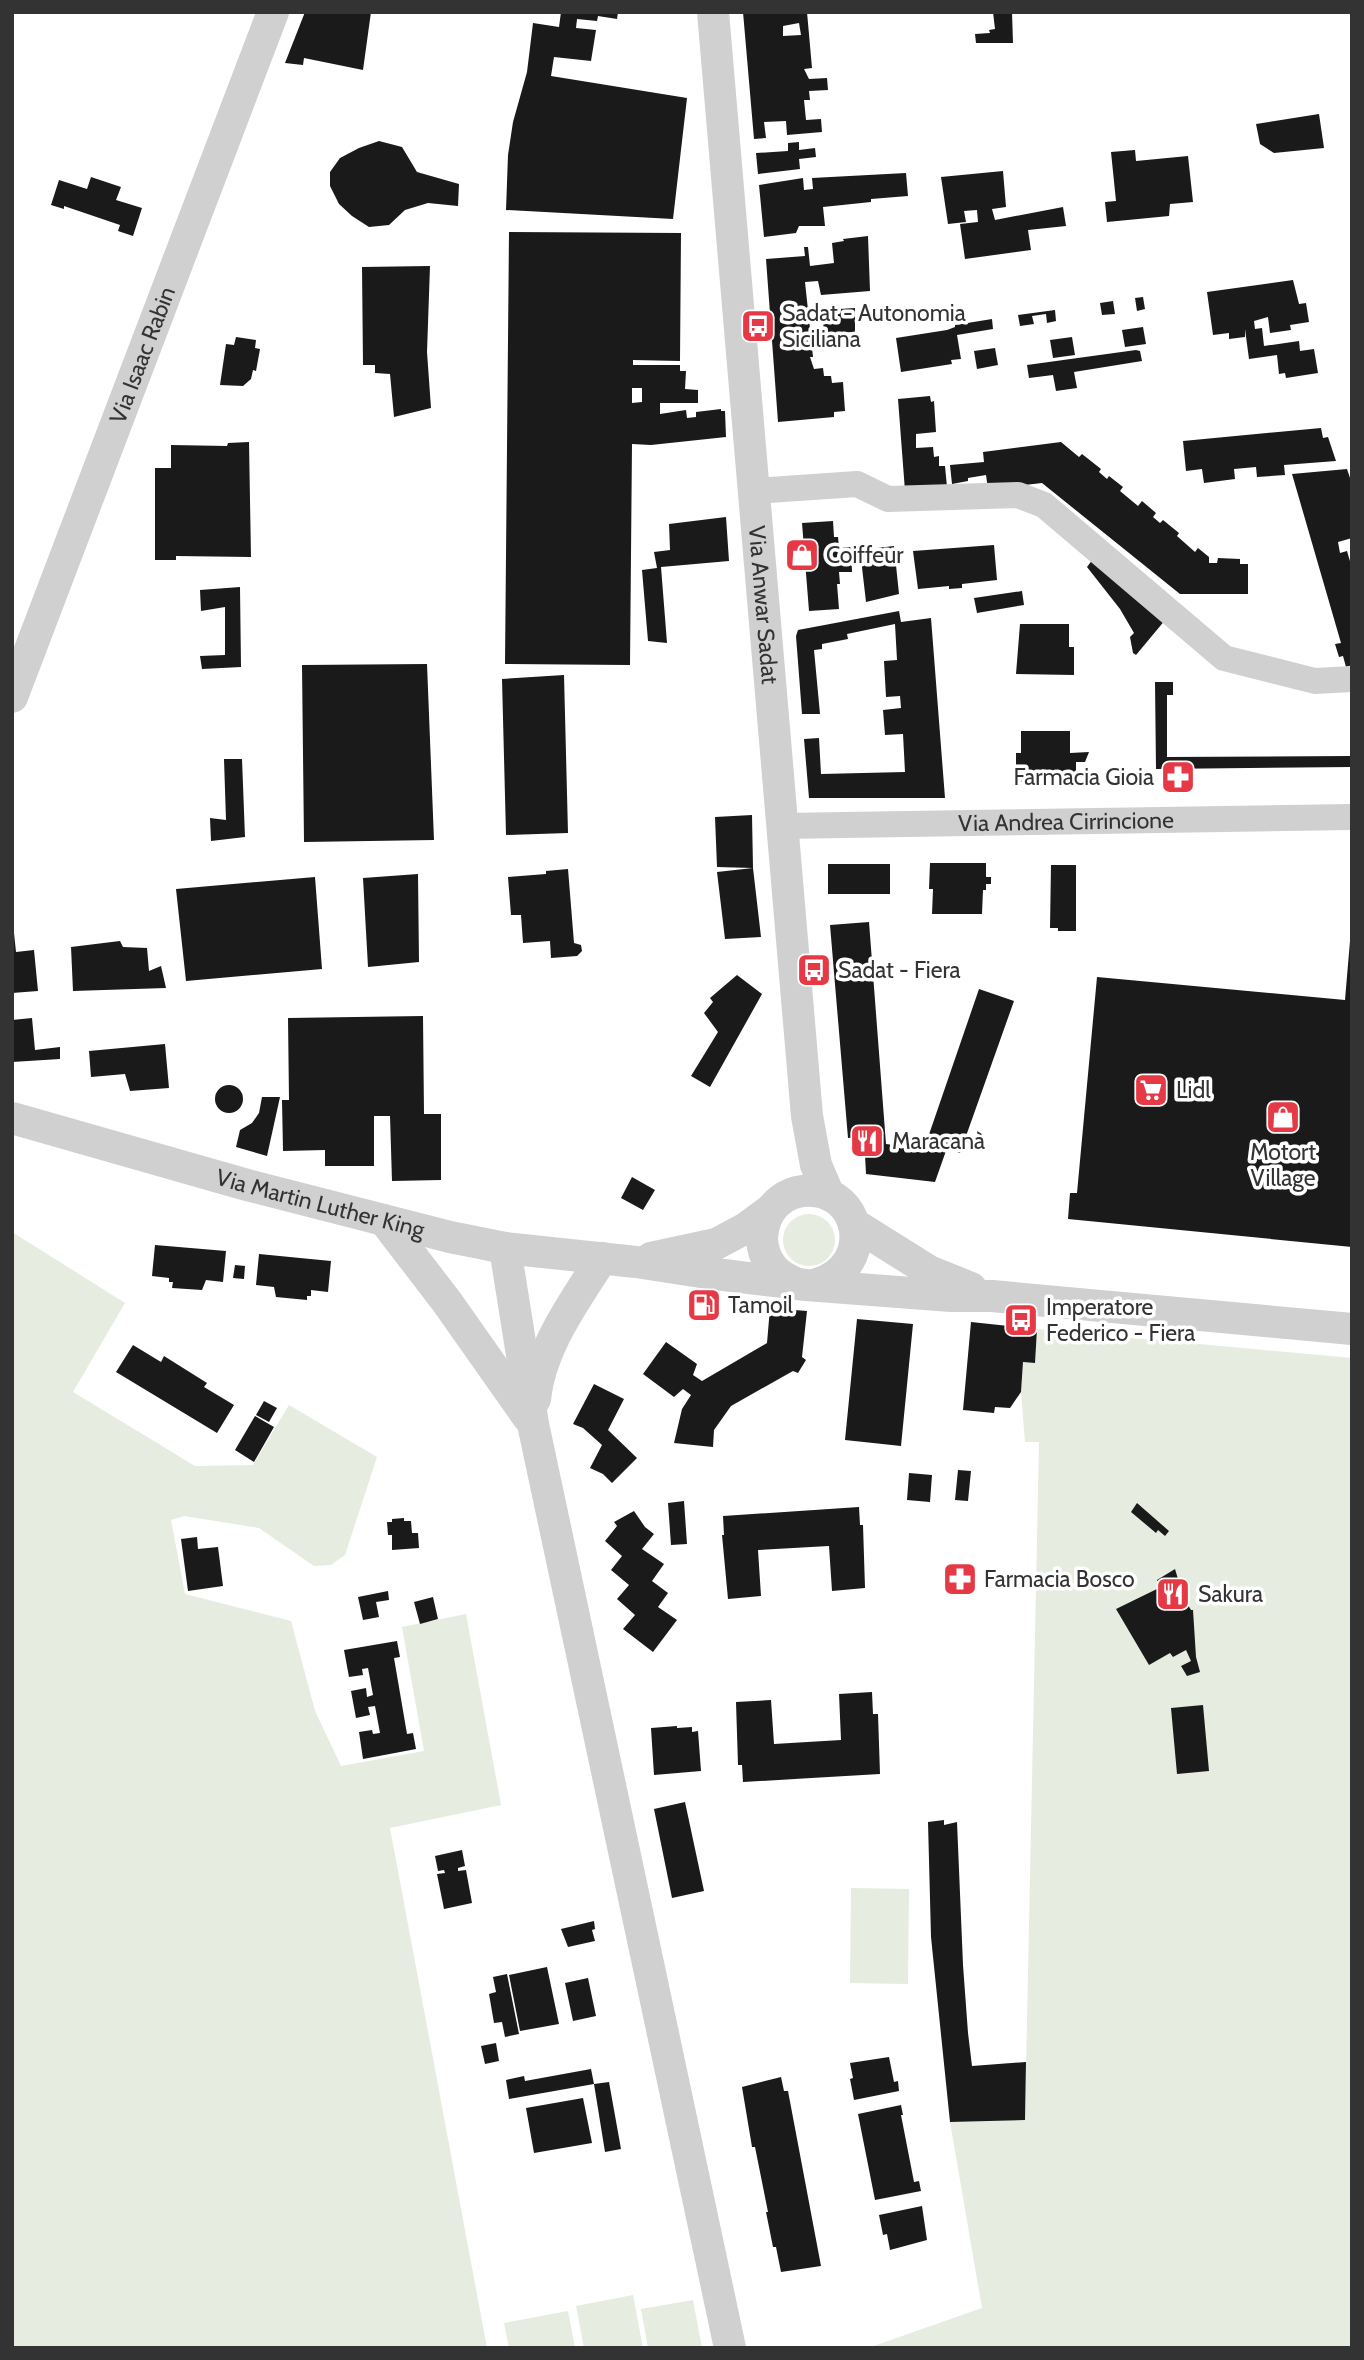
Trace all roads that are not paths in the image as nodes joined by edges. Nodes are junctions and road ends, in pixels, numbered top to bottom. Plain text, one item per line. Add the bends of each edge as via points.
1 (273, 12) edge
2 (713, 12) edge
3 (754, 491) junction
4 (1352, 679) edge
5 (12, 697) edge
6 (1352, 817) edge
7 (780, 826) junction
8 (12, 1118) edge
9 (829, 1195) junction
10 (769, 1211) junction
11 (384, 1220) junction
12 (854, 1224) junction
13 (505, 1248) junction
14 (602, 1258) junction
15 (636, 1262) junction
16 (806, 1284) junction
17 (992, 1296) junction
18 (1352, 1329) edge
19 (533, 1424) junction
20 (730, 2348) edge

1 - 5 street, Via Isaac Rabin
2 - 3 street, Via Anwar Sadat
3 - 4 street via 856,484 888,499 1018,495 1044,505 1224,658 1315,681
3 - 7 street, Via Anwar Sadat
6 - 7 street, Via Andrea Cirrincione
7 - 9 street, Via Anwar Sadat via 807,1116 816,1165
8 - 11 street, Via Martin Luther King
9 - 10 street via 803,1191 778,1201
9 - 12 street via 840,1202
10 - 15 street via 716,1244
10 - 16 street via 761,1239 764,1254 782,1277
11 - 13 street, Via Martin Luther King
11 - 19 street
12 - 16 street via 854,1250 841,1273
12 - 17 street via 929,1271
13 - 14 street, Via Martin Luther King
13 - 19 street
14 - 15 street, Via Martin Luther King
14 - 19 street via 548,1352 537,1379
15 - 16 street, Via Martin Luther King
16 - 17 street, Via Martin Luther King
17 - 18 street
19 - 20 street

